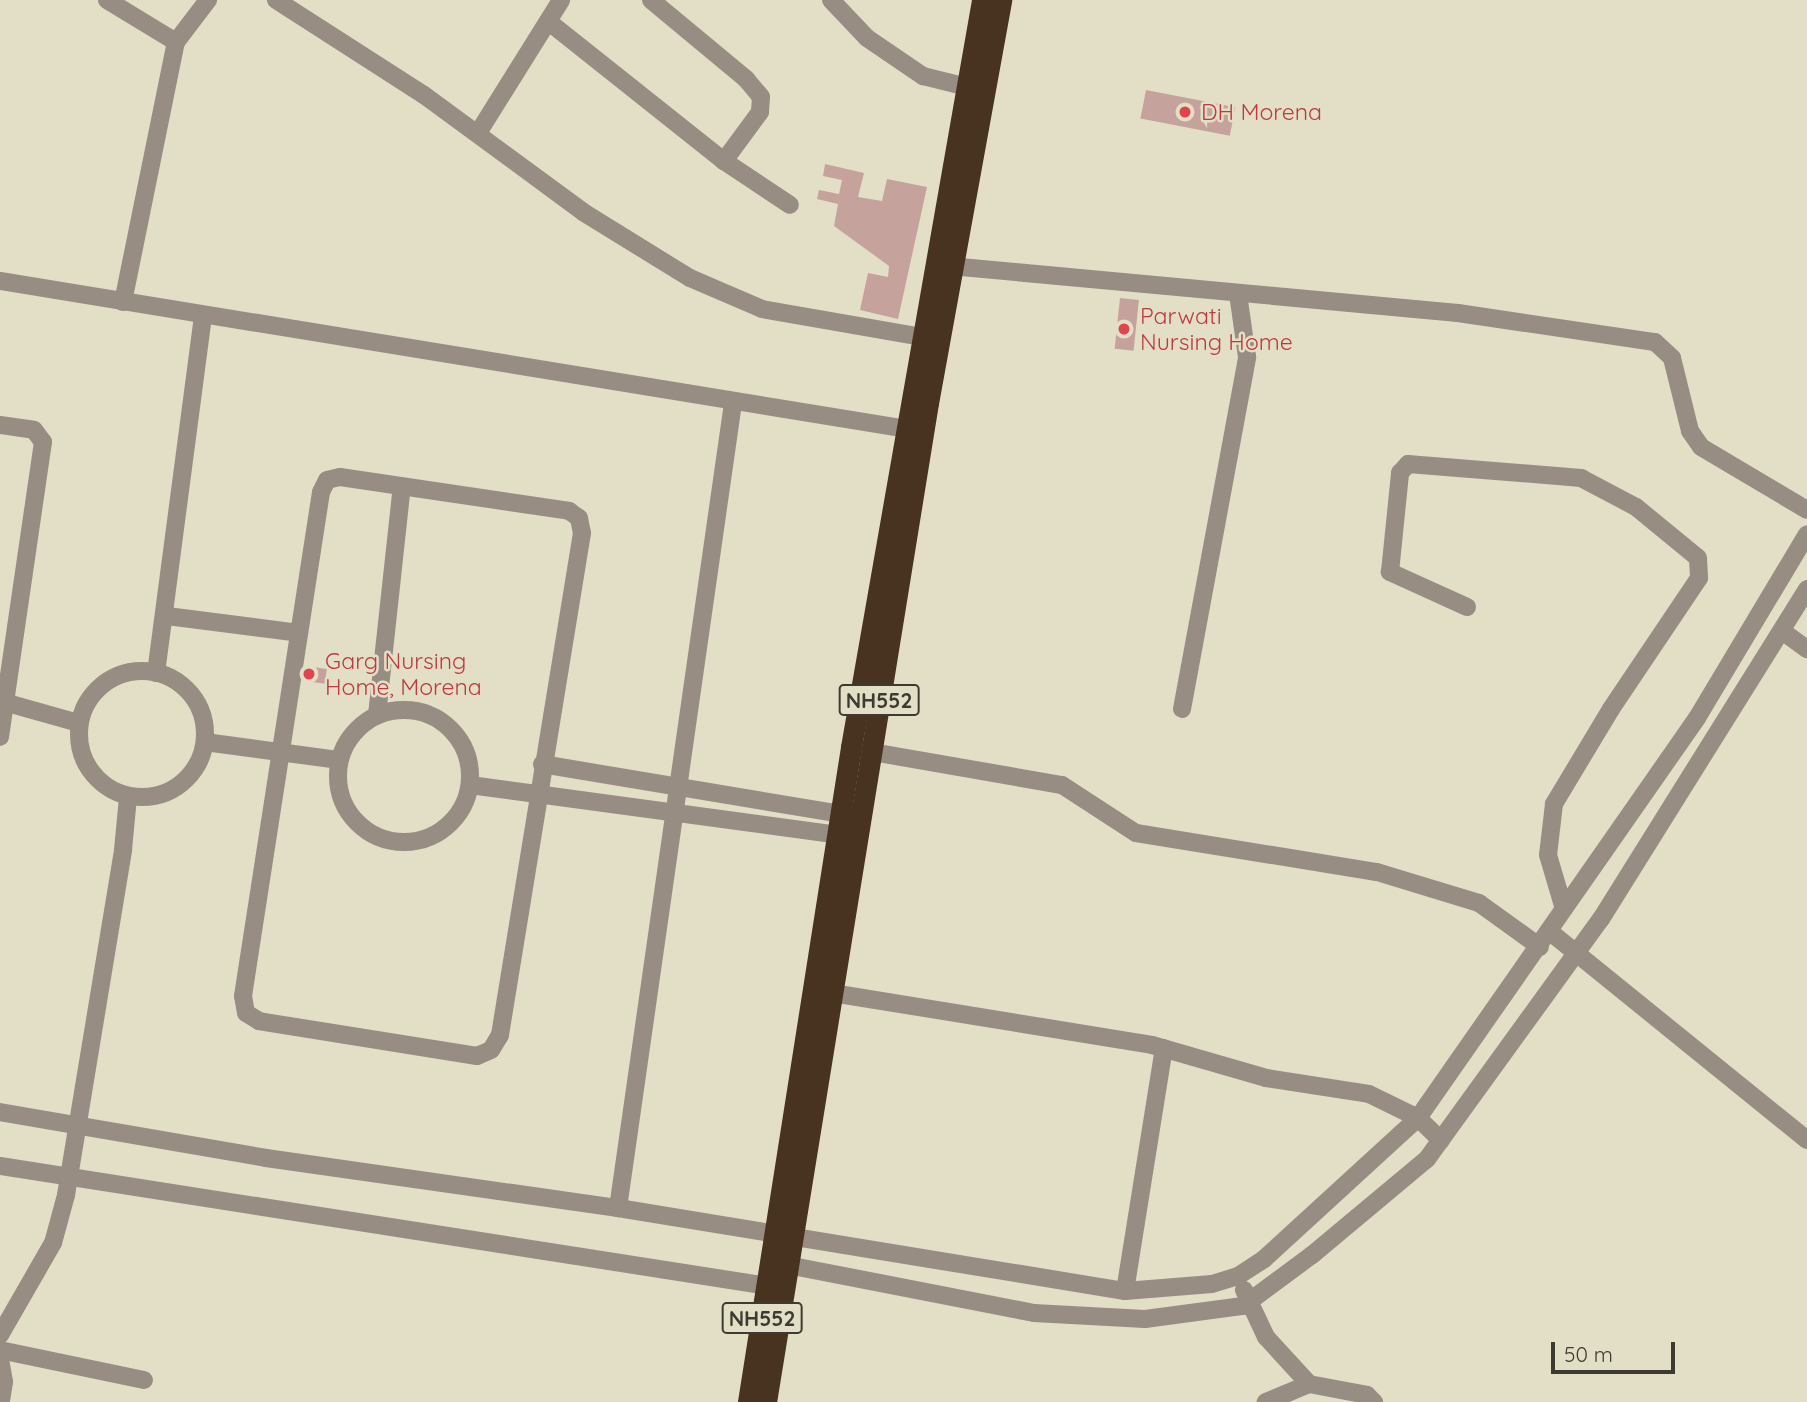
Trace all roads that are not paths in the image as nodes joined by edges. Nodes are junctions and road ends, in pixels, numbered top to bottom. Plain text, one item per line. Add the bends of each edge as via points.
1 (107, 0) edge
2 (208, 0) edge
3 (276, 0) edge
4 (561, 0) edge
5 (651, 0) edge
6 (831, 0) edge
7 (982, 0) edge
8 (1001, 0) edge
9 (549, 22) junction
10 (176, 42) junction
11 (976, 90) junction
12 (478, 133) junction
13 (724, 161) junction
14 (790, 205) dead end
15 (944, 265) junction
16 (0, 281) edge
17 (1238, 294) junction
18 (123, 302) junction
19 (203, 316) junction
20 (931, 339) junction
21 (733, 403) junction
22 (0, 425) edge
23 (915, 431) junction
24 (402, 486) junction
25 (1807, 510) edge
26 (1807, 534) edge
27 (1807, 589) edge
28 (1467, 607) dead end
29 (167, 616) junction
30 (1782, 631) junction
31 (299, 634) junction
32 (1807, 649) edge
33 (156, 673) junction
34 (3, 701) edge
35 (1182, 709) dead end
36 (203, 714) junction
37 (377, 715) junction
38 (79, 723) junction
39 (0, 737) edge
40 (205, 743) junction
41 (229, 745) junction
42 (281, 749) junction
43 (861, 750) junction
44 (338, 760) junction
45 (542, 764) junction
46 (470, 785) junction
47 (678, 788) junction
48 (536, 795) junction
49 (128, 797) junction
50 (674, 811) junction
51 (850, 826) junction
52 (1564, 909) junction
53 (1544, 939) junction
54 (1576, 952) junction
55 (832, 993) junction
56 (1164, 1048) junction
57 (0, 1112) edge
58 (1418, 1118) junction
59 (80, 1122) junction
60 (1441, 1140) junction
61 (1807, 1140) edge
62 (0, 1166) edge
63 (69, 1175) junction
64 (618, 1208) junction
65 (785, 1236) junction
66 (780, 1263) junction
67 (1238, 1276) junction
68 (768, 1286) junction
69 (1125, 1291) junction
70 (1249, 1301) junction
71 (0, 1335) edge
72 (0, 1350) edge
73 (0, 1359) edge
74 (144, 1380) dead end
75 (1309, 1384) junction
76 (1, 1402) edge
77 (748, 1402) edge
78 (766, 1402) edge
79 (1266, 1402) edge
80 (1374, 1402) edge

1 - 10 street
2 - 10 street
3 - 12 street
4 - 9 street
5 - 13 street via 761,96 760,112
6 - 11 street via 867,38 923,76
7 - 11 highway, NH552
8 - 11 highway, NH552
9 - 12 street
9 - 13 street
10 - 18 street
11 - 15 highway, NH552
12 - 20 street via 583,212 690,278 762,309
13 - 14 street
15 - 17 street
15 - 20 highway, NH552
16 - 18 street
17 - 25 street via 1458,313 1655,342 1672,358 1690,431 1701,447
17 - 35 street via 1247,357
18 - 19 street
19 - 21 street
19 - 29 street
20 - 23 highway, NH552
21 - 23 street
21 - 47 street
22 - 34 street via 34,430 43,442
23 - 43 highway, NH552
24 - 31 street via 340,477 327,480
24 - 37 street
24 - 45 street via 569,511 579,518 582,533
26 - 52 street via 1697,718
27 - 30 street
28 - 52 street via 1390,572 1400,473 1408,464 1581,478 1636,507 1698,558 1699,578 1554,804 1548,855
29 - 31 street
29 - 33 street
30 - 32 street
30 - 54 street
31 - 42 street
33 - 36 street via 189,690
33 - 38 street via 137,670 110,678 89,697
34 - 38 street
34 - 39 street
36 - 40 street
36 - 41 street
37 - 44 street via 351,734
37 - 46 street via 402,709 430,714 454,731 468,757
38 - 49 street via 81,756 99,782
40 - 41 street
40 - 49 street via 191,774 163,795
41 - 42 street
42 - 44 street
42 - 48 street via 243,996 246,1013 259,1021 477,1056 491,1050 500,1035
43 - 51 highway, NH552
43 - 53 street via 1062,785 1136,833 1377,872 1479,903
44 - 46 street via 340,796 352,816 359,826 391,842 426,839 456,818
45 - 47 street
45 - 48 street
46 - 48 street
47 - 50 street
47 - 51 street
48 - 50 street
49 - 59 street
50 - 51 street
50 - 64 street
51 - 55 highway, NH552
51 - 65 highway, NH552
52 - 53 street
53 - 54 street
53 - 58 street
54 - 60 street
54 - 61 street
55 - 56 street
55 - 65 highway, NH552
56 - 58 street via 1266,1078 1369,1094
56 - 69 street
57 - 59 street
58 - 60 street
58 - 67 street via 1264,1259
59 - 63 street
59 - 64 street via 266,1158
60 - 70 street via 1399,1183
62 - 63 street
63 - 68 street
63 - 71 street via 53,1242
64 - 65 street
65 - 66 highway, NH552
65 - 69 street
66 - 68 highway, NH552
66 - 70 street via 1034,1312 1145,1319
66 - 78 highway, NH552
67 - 69 street via 1212,1284
67 - 70 street
68 - 77 highway, NH552
70 - 75 street via 1266,1338
72 - 74 street
73 - 76 street
75 - 79 street
75 - 80 street via 1367,1395

